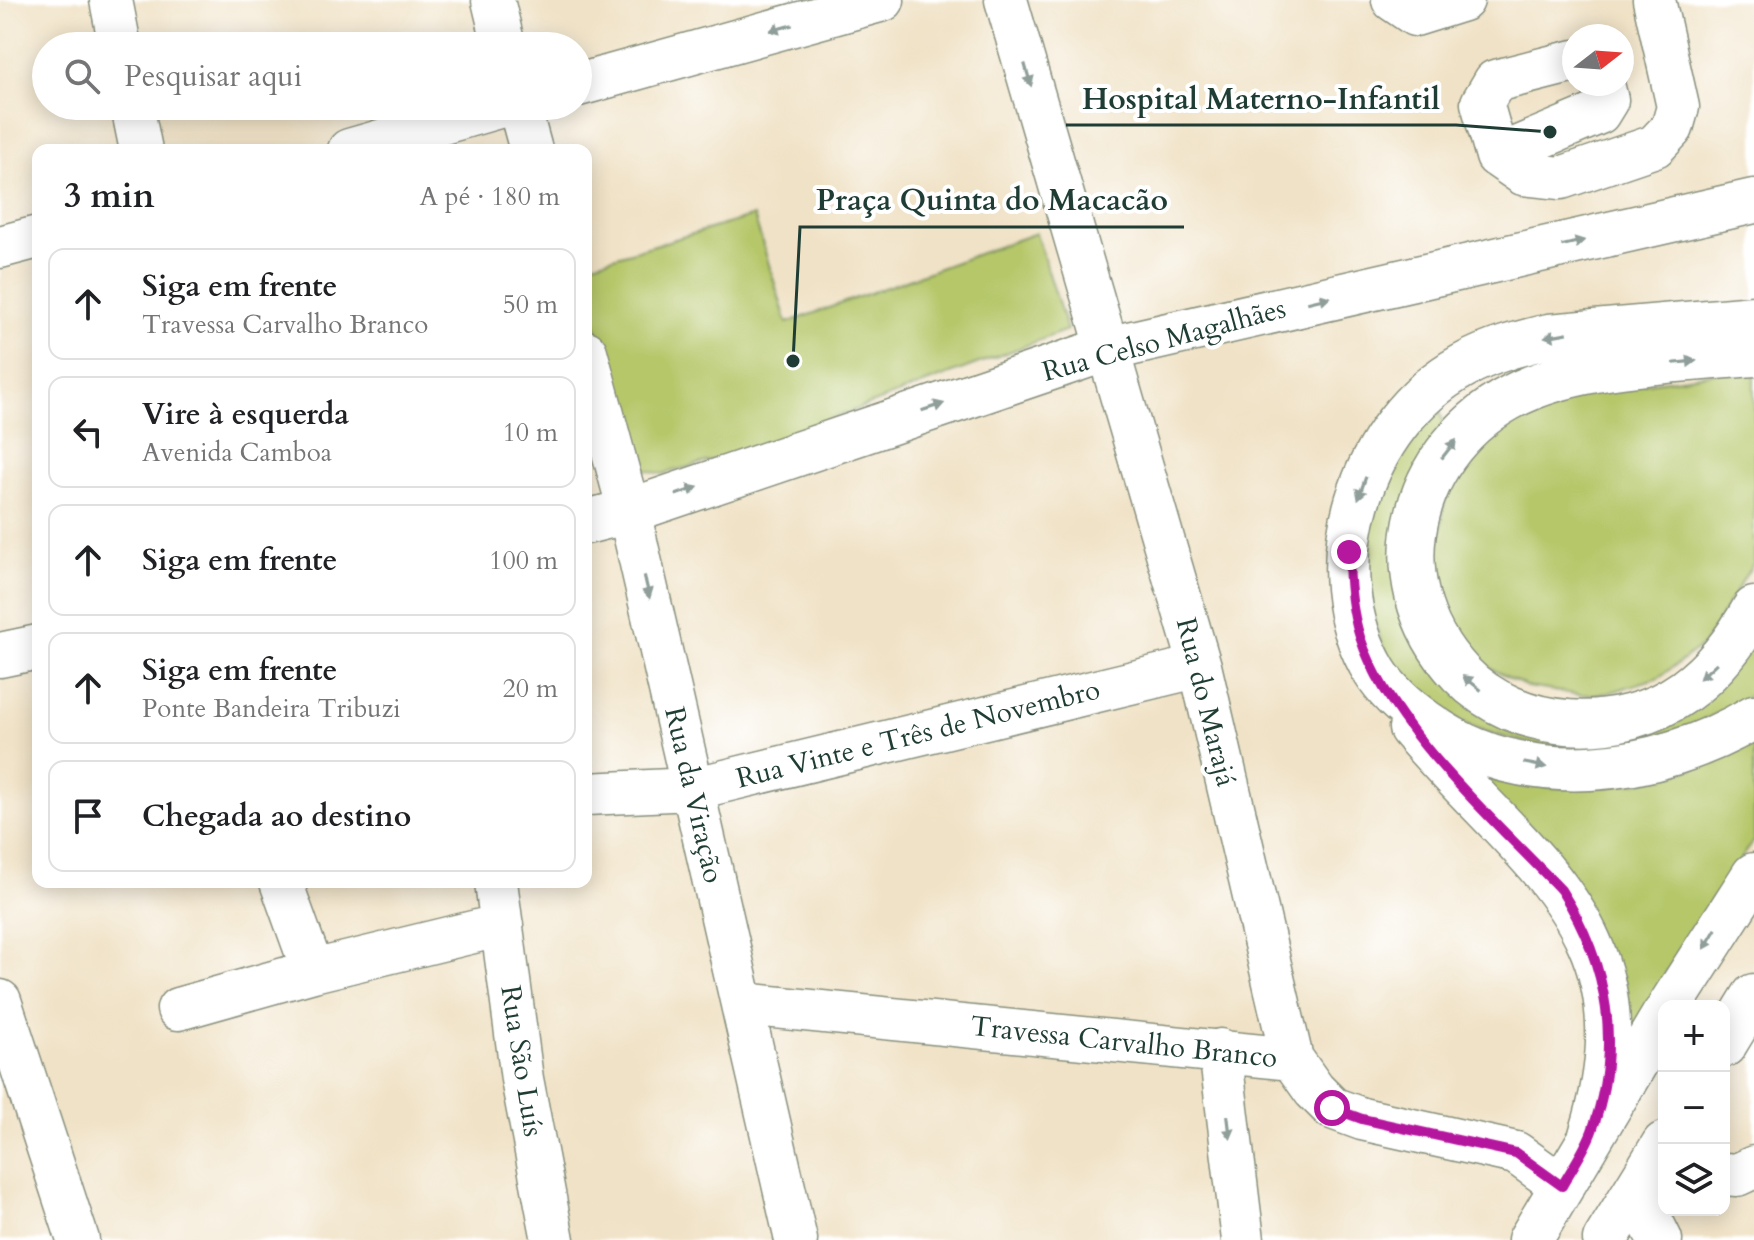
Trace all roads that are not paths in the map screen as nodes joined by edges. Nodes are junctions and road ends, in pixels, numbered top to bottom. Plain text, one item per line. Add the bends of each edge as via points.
1 (111, 0) edge
2 (493, 0) edge
3 (883, 0) edge
4 (1006, 0) edge
5 (1393, 0) edge
6 (1463, 0) edge
7 (1654, 0) edge
8 (117, 32) edge
9 (501, 32) edge
10 (1562, 64) edge
11 (592, 81) edge
12 (1606, 96) edge
13 (135, 120) edge
14 (453, 120) edge
15 (523, 120) edge
16 (140, 144) edge
17 (370, 144) edge
18 (529, 144) edge
19 (1497, 156) junction
20 (1741, 210) edge
21 (32, 239) edge
22 (0, 247) edge
23 (1751, 336) edge
24 (1107, 349) junction
25 (592, 374) edge
26 (629, 511) junction
27 (592, 520) edge
28 (1754, 609) edge
29 (32, 648) edge
30 (0, 655) edge
31 (1200, 666) junction
32 (1376, 673) junction
33 (1754, 717) edge
34 (692, 789) junction
35 (592, 794) edge
36 (1754, 875) edge
37 (283, 888) edge
38 (497, 888) edge
39 (502, 925) junction
40 (313, 971) junction
41 (1754, 996) edge
42 (1674, 1000) edge
43 (0, 1001) edge
44 (743, 1004) junction
45 (178, 1009) dead end
46 (1658, 1025) edge
47 (1730, 1035) edge
48 (1220, 1050) junction
49 (1292, 1059) junction
50 (1591, 1135) junction
51 (1655, 1166) edge
52 (1754, 1167) edge
53 (1730, 1174) edge
54 (1562, 1186) junction
55 (78, 1240) edge
56 (553, 1240) edge
57 (796, 1240) edge
58 (1243, 1240) edge
59 (1530, 1240) edge
60 (1605, 1240) edge
61 (1660, 1240) edge

1 - 8 street
2 - 9 street
3 -> 11 street
4 -> 24 street, Rua do Marajá
5 - 6 street via 1415,15
7 - 19 street via 1678,107 1672,128 1655,146 1561,178 1523,174
10 - 19 street via 1495,81 1482,103
12 - 19 street via 1599,113
13 - 16 street
14 - 17 street
15 - 18 street
24 -> 20 main road, Rua Celso Magalhães
21 - 22 street
28 -> 23 main road via 1726,655 1665,703 1608,721 1543,719 1491,696 1450,661 1429,627 1413,550 1416,513 1430,476 1458,437 1491,408 1533,387
23 -> 32 main road via 1577,331 1521,342 1463,366 1420,399 1371,463 1352,520 1353,614
26 -> 24 main road, Rua Celso Magalhães
24 - 31 street, Rua do Marajá
25 - 26 street, Rua da Viração
26 - 27 main road, Rua Celso Magalhães
26 -> 34 street, Rua da Viração
29 - 30 main road
31 - 34 street, Rua Vinte e Três de Novembro
31 - 49 street, Rua do Marajá
32 -> 33 main road via 1400,702 1438,732 1471,748 1544,767 1630,765 1689,748
32 - 50 main road via 1428,748 1561,890 1589,940 1607,1001 1609,1048
34 - 35 street, Rua Vinte e Três de Novembro
34 - 44 street, Rua da Viração
36 -> 42 main road
37 - 40 street
38 - 39 street, Rua São Luís
39 - 40 street
39 - 56 street, Rua São Luís via 522,1079
40 - 45 street
41 - 47 main road
43 - 55 street
44 - 48 street, Travessa Carvalho Branco
44 - 57 street, Rua da Viração
46 - 50 main road
48 - 49 street, Travessa Carvalho Branco
48 -> 58 street
49 - 54 street, Travessa Carvalho Branco via 1332,1108 1516,1153
50 - 54 main road
51 - 60 main road
51 - 61 main road via 1644,1208
52 - 53 street
54 - 59 main road

